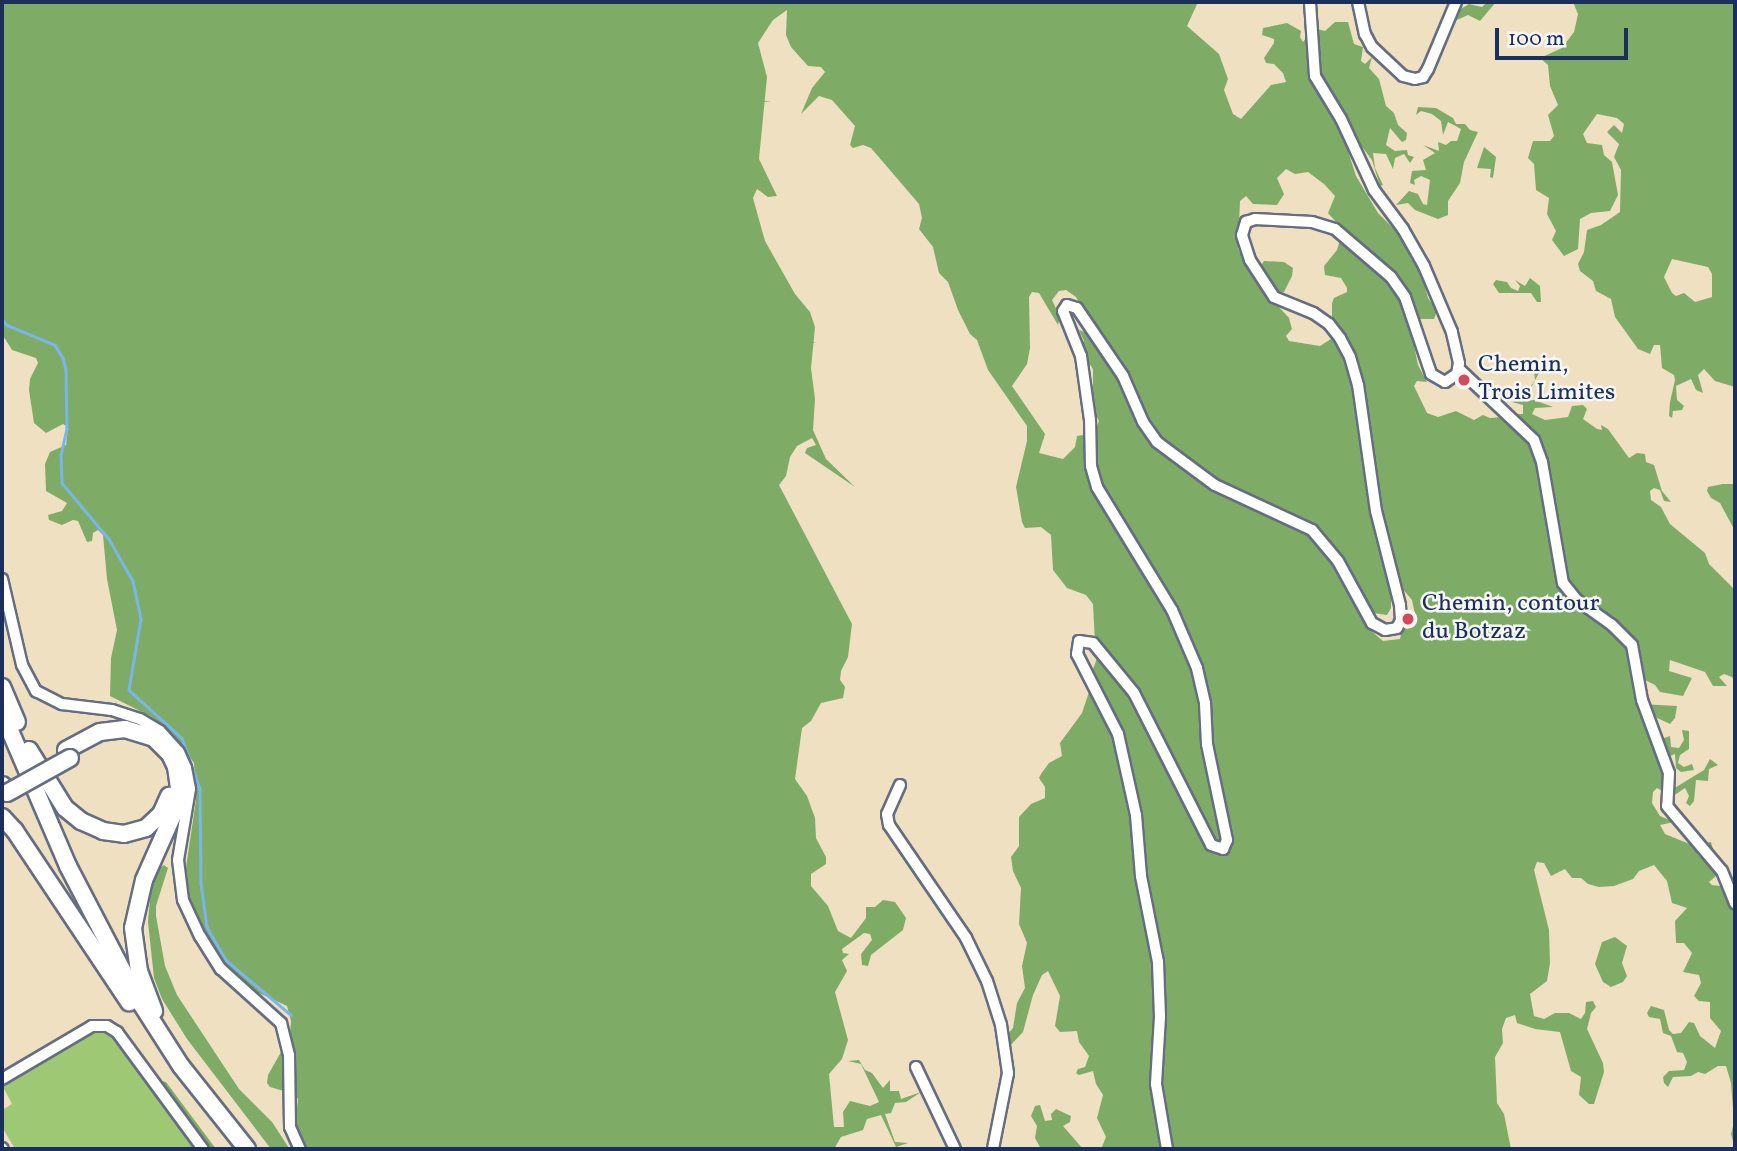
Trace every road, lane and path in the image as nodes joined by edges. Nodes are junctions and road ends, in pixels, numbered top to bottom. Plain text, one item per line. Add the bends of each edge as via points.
1 (1310, 2) edge
2 (1358, 2) edge
3 (1456, 2) edge
4 (1459, 369) junction
5 (2, 579) edge
6 (2, 687) edge
7 (2, 712) edge
8 (29, 750) junction
9 (68, 754) junction
10 (900, 785) dead end
11 (4, 790) edge
12 (2, 817) edge
13 (1735, 904) edge
14 (114, 954) junction
15 (181, 1066) junction
16 (916, 1067) dead end
17 (2, 1079) edge
18 (203, 1149) edge
19 (247, 1149) edge
20 (300, 1149) edge
21 (955, 1149) edge
22 (993, 1149) edge
23 (1167, 1149) edge

1 - 4 street via 1315,76 1374,190 1424,266 1452,332
2 - 3 street via 1372,47 1398,73 1412,79 1423,77 1428,69
4 - 13 street via 1534,440 1563,583 1632,645 1640,692 1669,772 1667,806 1725,875
4 - 23 street via 1450,382 1440,382 1431,374 1405,297 1385,272 1335,229 1312,222 1255,219 1243,226 1245,250 1268,289 1279,302 1313,313 1329,324 1352,364 1376,511 1401,611 1397,628 1385,630 1366,616 1338,561 1312,530 1215,485 1157,442 1123,376 1077,308 1067,305 1063,311 1082,364 1097,487 1172,610 1197,668 1227,840 1223,849 1211,845 1134,693 1093,643 1079,641 1077,654 1118,734 1135,810 1141,876 1157,956 1156,1084
5 - 20 street via 22,665 36,691 56,702 140,719 176,747 189,782 178,860 183,900 221,969 286,1018 290,1127
6 - 8 highway
7 - 14 highway via 68,866
8 - 9 highway via 62,804 92,828 114,834 136,832 164,810 170,793 168,772 158,753 146,744 111,739
8 - 14 highway
9 - 11 highway, bridge
9 - 15 highway via 100,732 125,729 154,738 176,767 176,808 139,894 134,940 143,983
10 - 22 street via 887,813 889,825 966,937 1002,1025 1008,1073
12 - 15 highway via 122,993
14 - 15 highway via 141,1006
15 - 19 highway
16 - 21 street
17 - 18 street via 92,1026 107,1026 117,1032

